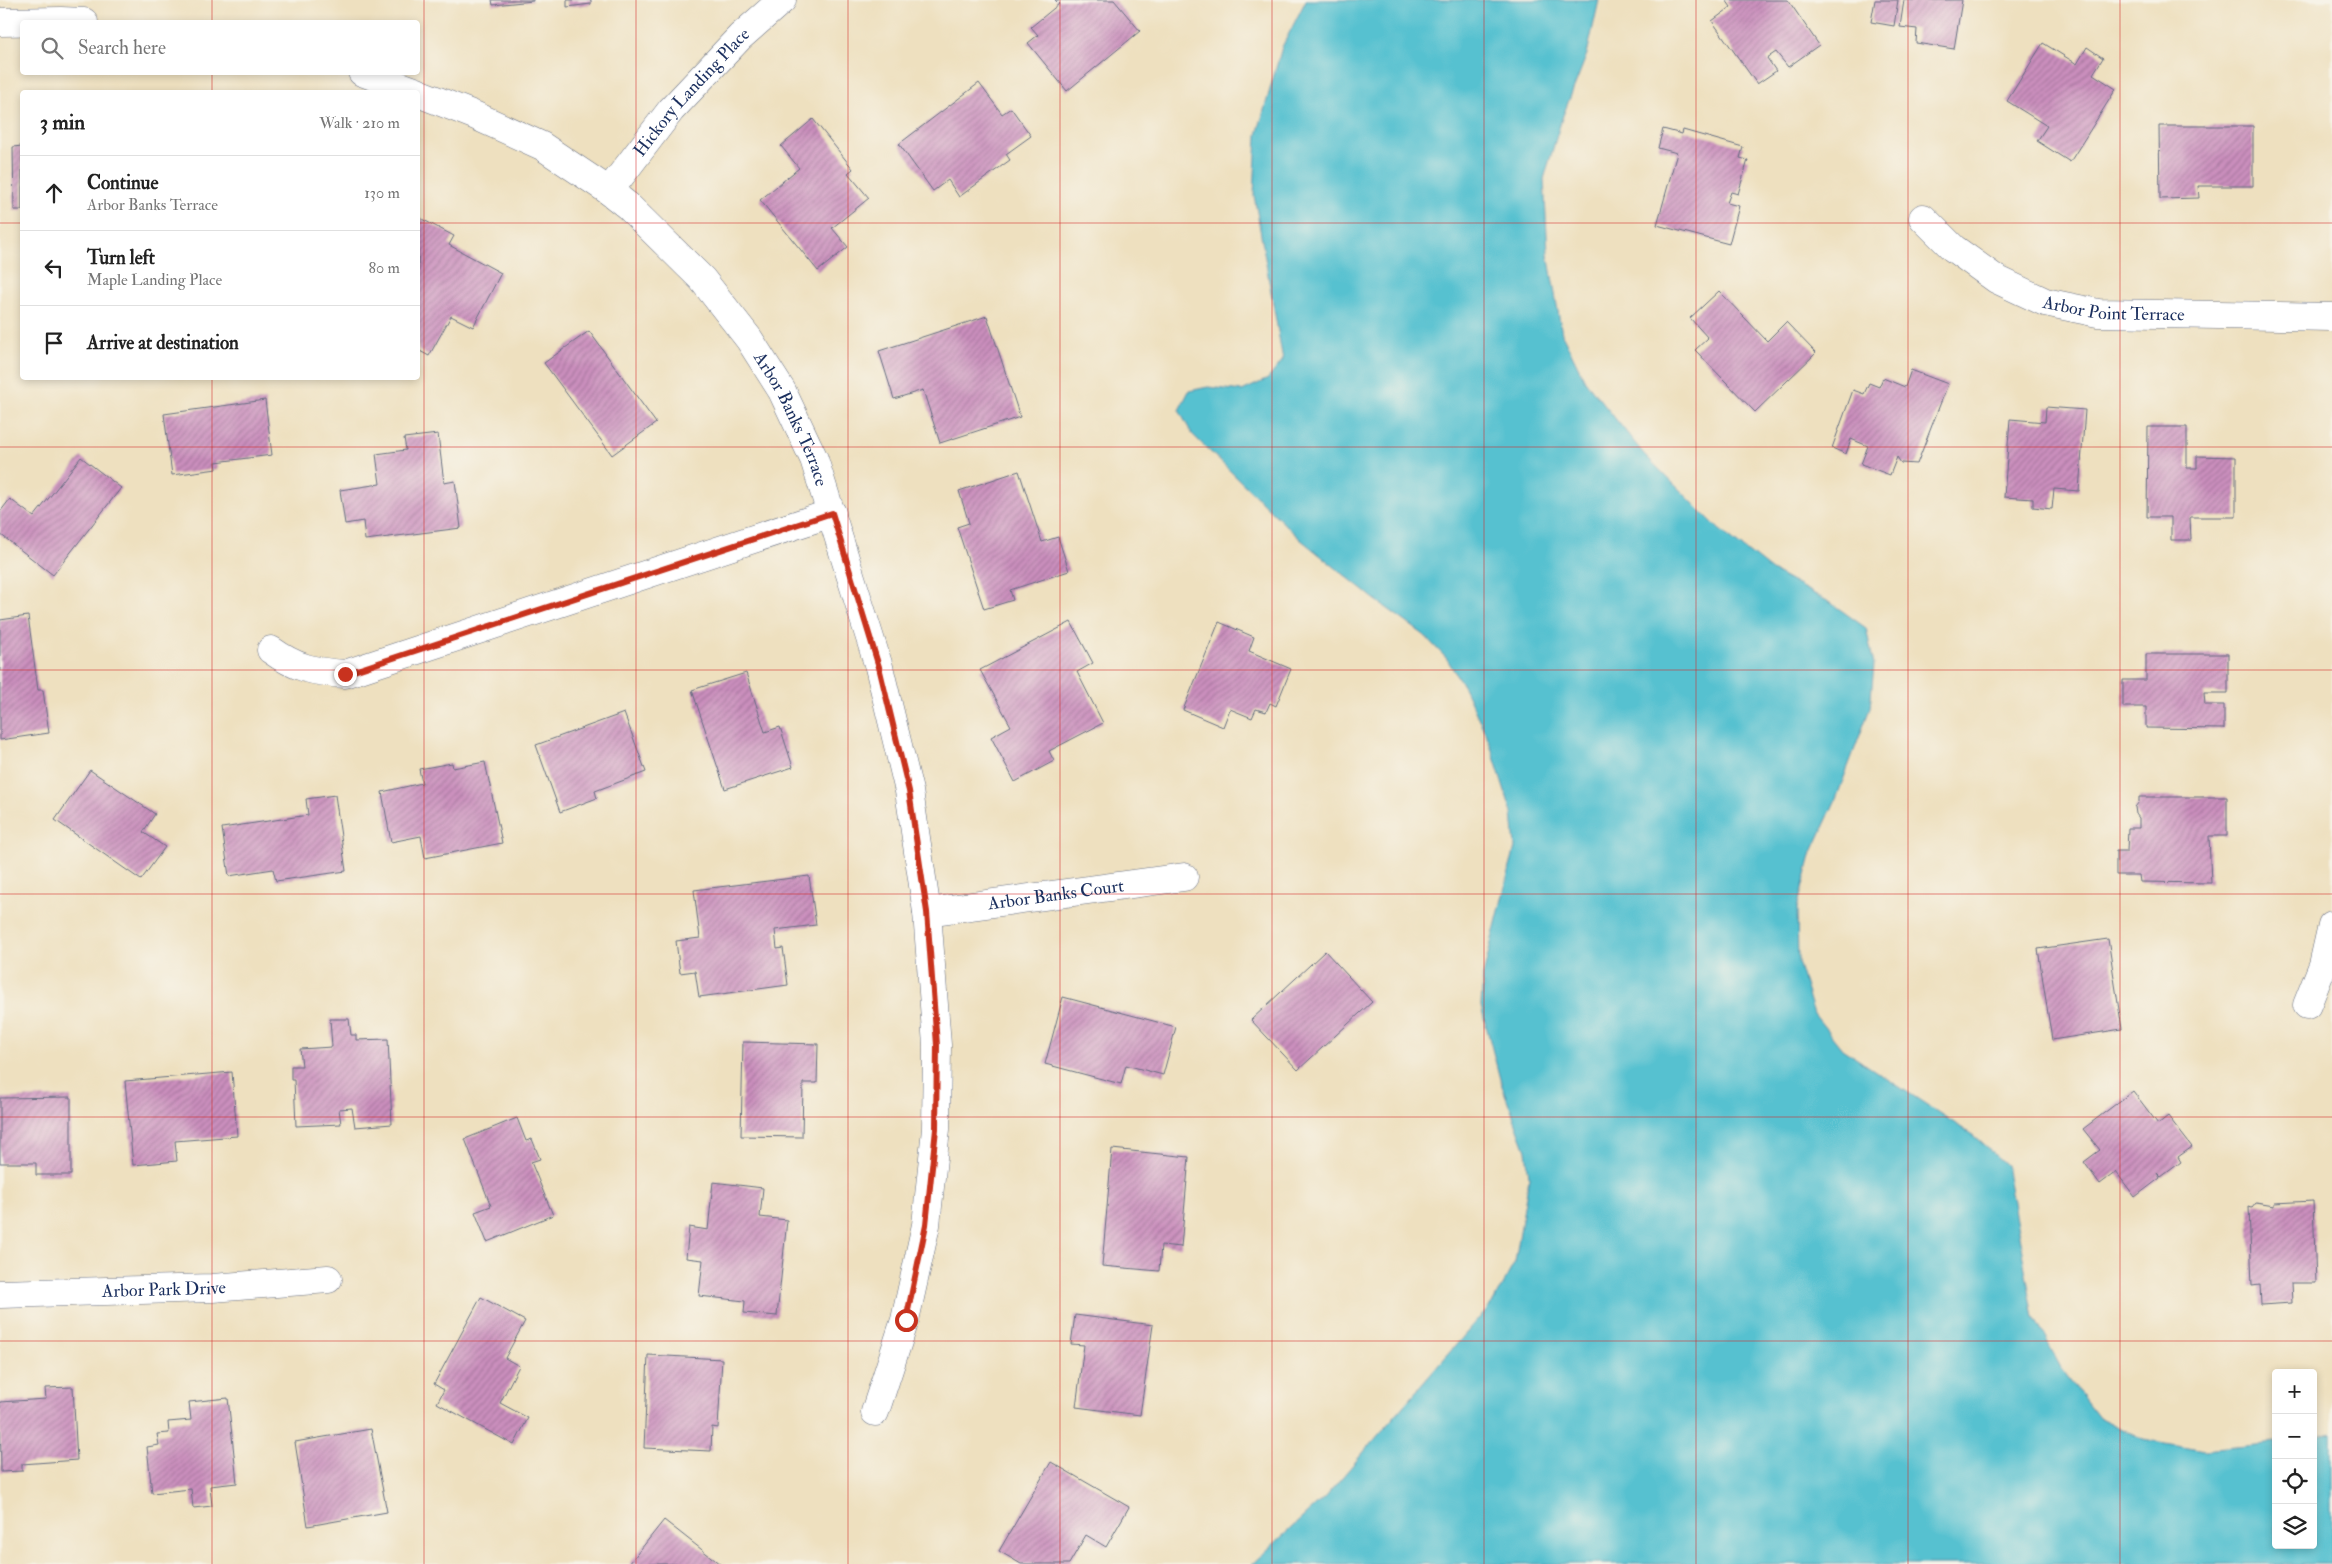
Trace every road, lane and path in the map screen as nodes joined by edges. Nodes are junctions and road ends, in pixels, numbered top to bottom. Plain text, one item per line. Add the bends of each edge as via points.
1 (782, 0) edge
2 (0, 22) edge
3 (20, 22) edge
4 (370, 75) edge
5 (409, 90) edge
6 (420, 94) edge
7 (609, 191) junction
8 (1923, 218) dead end
9 (2332, 318) edge
10 (832, 513) junction
11 (271, 650) dead end
12 (1184, 877) dead end
13 (927, 912) junction
14 (2332, 925) edge
15 (2307, 1005) dead end
16 (328, 1279) dead end
17 (0, 1294) edge
18 (875, 1412) dead end

1 - 7 street, Hickory Landing Place via 740,37 671,110
2 - 3 street
4 - 5 street, Arbor Banks Terrace
6 - 7 street, Arbor Banks Terrace via 542,146
7 - 10 street, Arbor Banks Terrace via 702,279 749,339 782,391 814,459
8 - 9 street, Arbor Point Terrace via 1953,248 1996,279 2045,302 2098,313
10 - 11 street via 345,674 312,671
10 - 13 street, Arbor Banks Terrace via 879,667 909,791
12 - 13 street, Arbor Banks Court
13 - 18 street, Arbor Banks Terrace via 937,1045 936,1129 924,1235 906,1320
14 - 15 street via 2323,965
16 - 17 street, Arbor Park Drive via 212,1288

